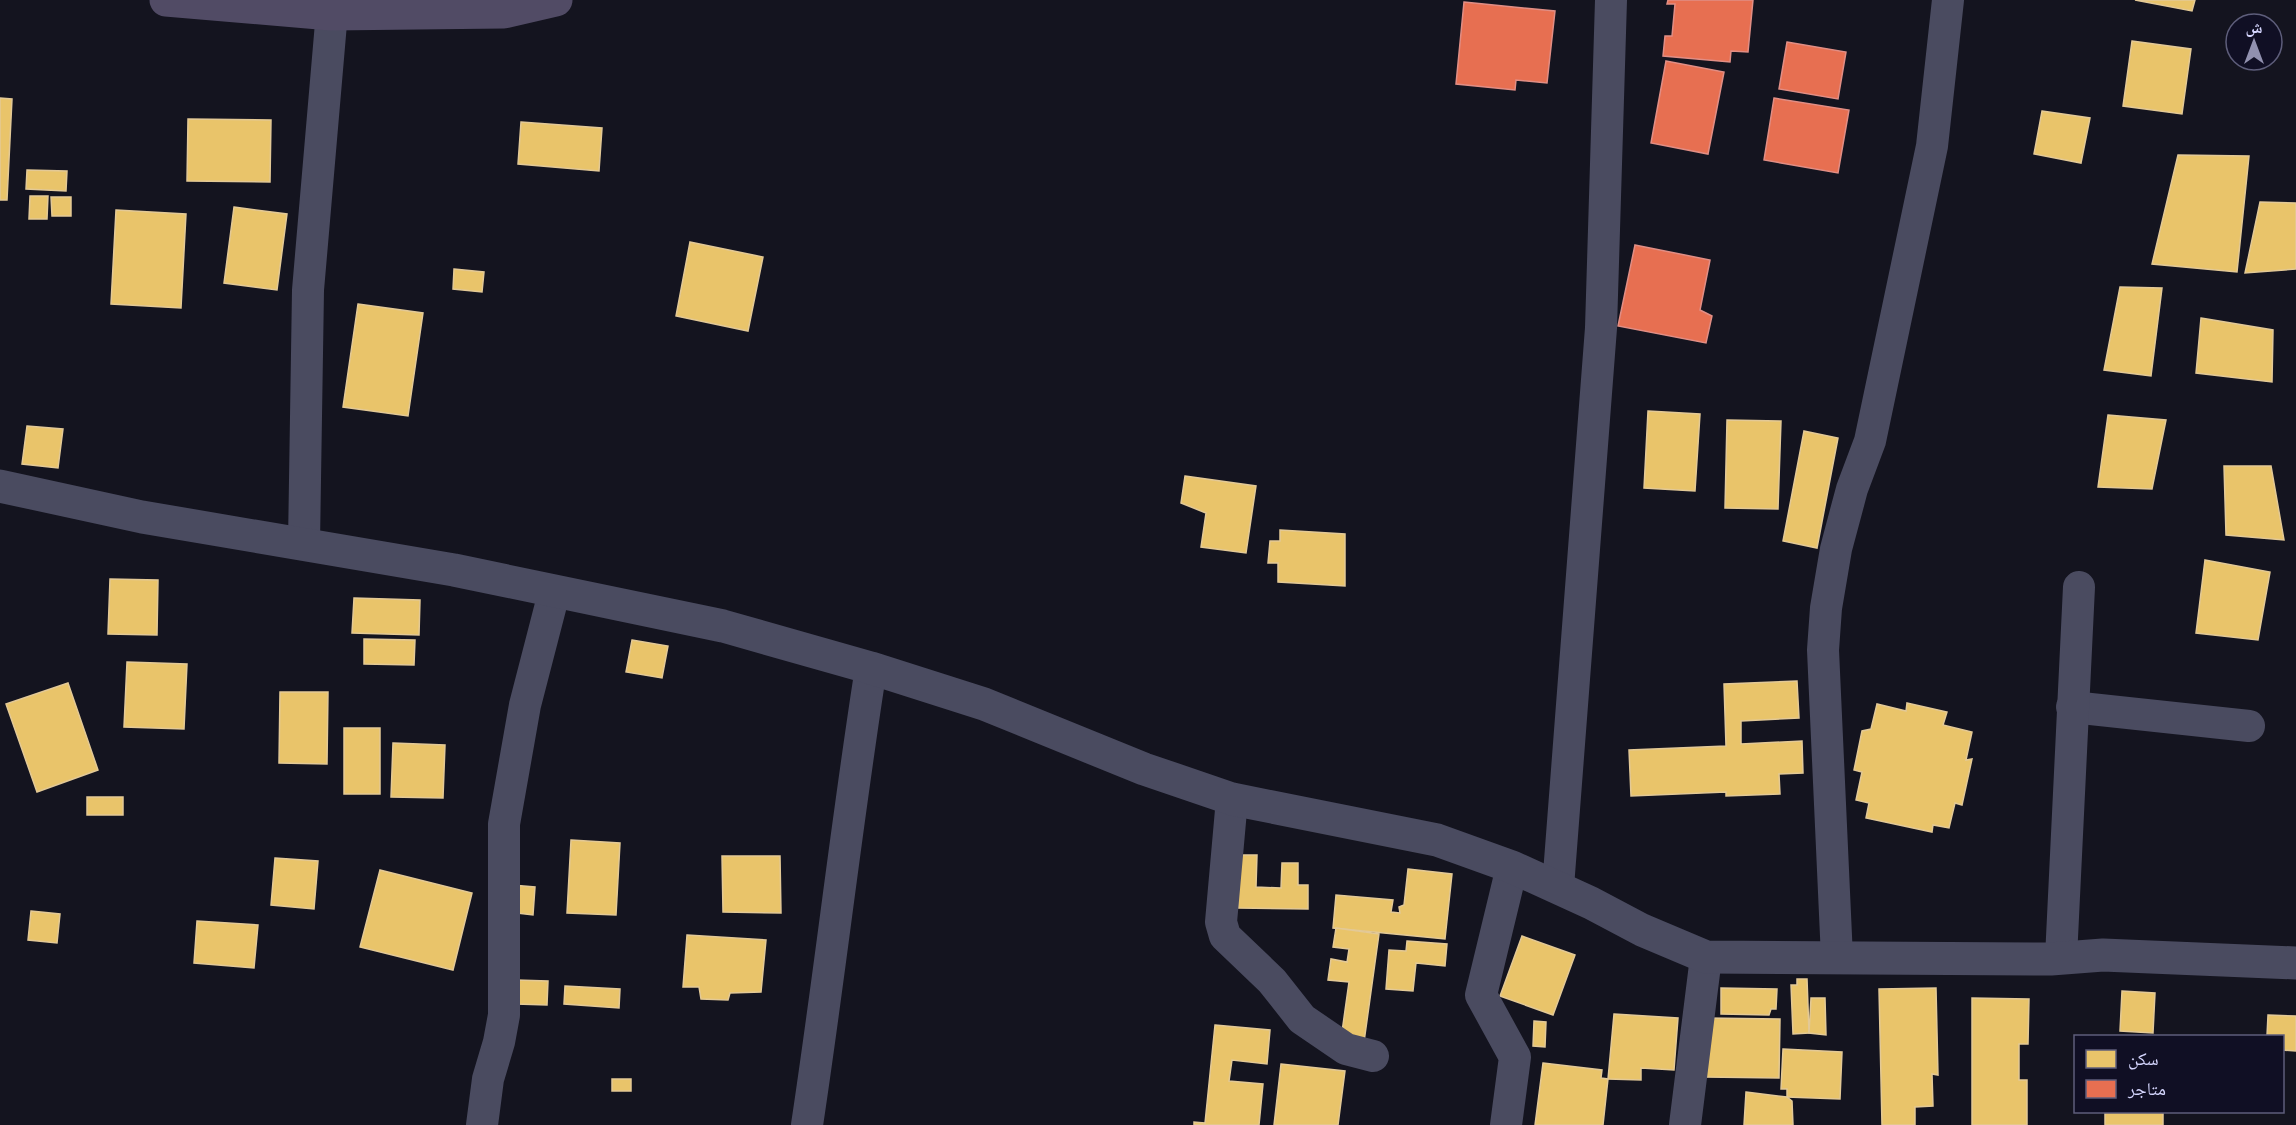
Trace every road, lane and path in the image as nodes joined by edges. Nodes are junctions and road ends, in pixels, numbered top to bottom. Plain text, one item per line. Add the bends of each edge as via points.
1 (166, 0) edge
2 (556, 0) edge
3 (1611, 0) edge
4 (1948, 0) edge
5 (332, 7) edge
6 (0, 486) edge
7 (304, 543) junction
8 (2079, 587) dead end
9 (554, 593) junction
10 (871, 668) junction
11 (2072, 707) junction
12 (2249, 726) dead end
13 (1232, 799) junction
14 (1512, 867) junction
15 (1558, 887) junction
16 (1706, 957) junction
17 (1837, 958) junction
18 (2061, 958) junction
19 (2296, 963) edge
20 (1373, 1056) dead end
21 (482, 1125) edge
22 (807, 1125) edge
23 (1506, 1125) edge
24 (1685, 1125) edge

1 - 5 main road
2 - 5 main road via 504,12
3 - 15 street via 1601,328
4 - 17 street via 1932,146 1870,441 1836,549 1826,608 1823,650
5 - 7 street via 308,290
6 - 7 street via 142,517
7 - 9 street
8 - 11 street
9 - 10 street via 723,626
9 - 21 street via 525,705 504,824 504,1015 488,1078
10 - 13 street via 984,704 1144,769
10 - 22 street
11 - 12 street
11 - 18 street
13 - 14 street via 1437,840
13 - 20 street via 1221,922 1225,936 1272,981 1302,1019 1346,1049
14 - 15 street
14 - 23 street via 1480,996 1515,1057
15 - 16 street
16 - 17 street
16 - 24 street
17 - 18 street
18 - 19 street via 2103,955

